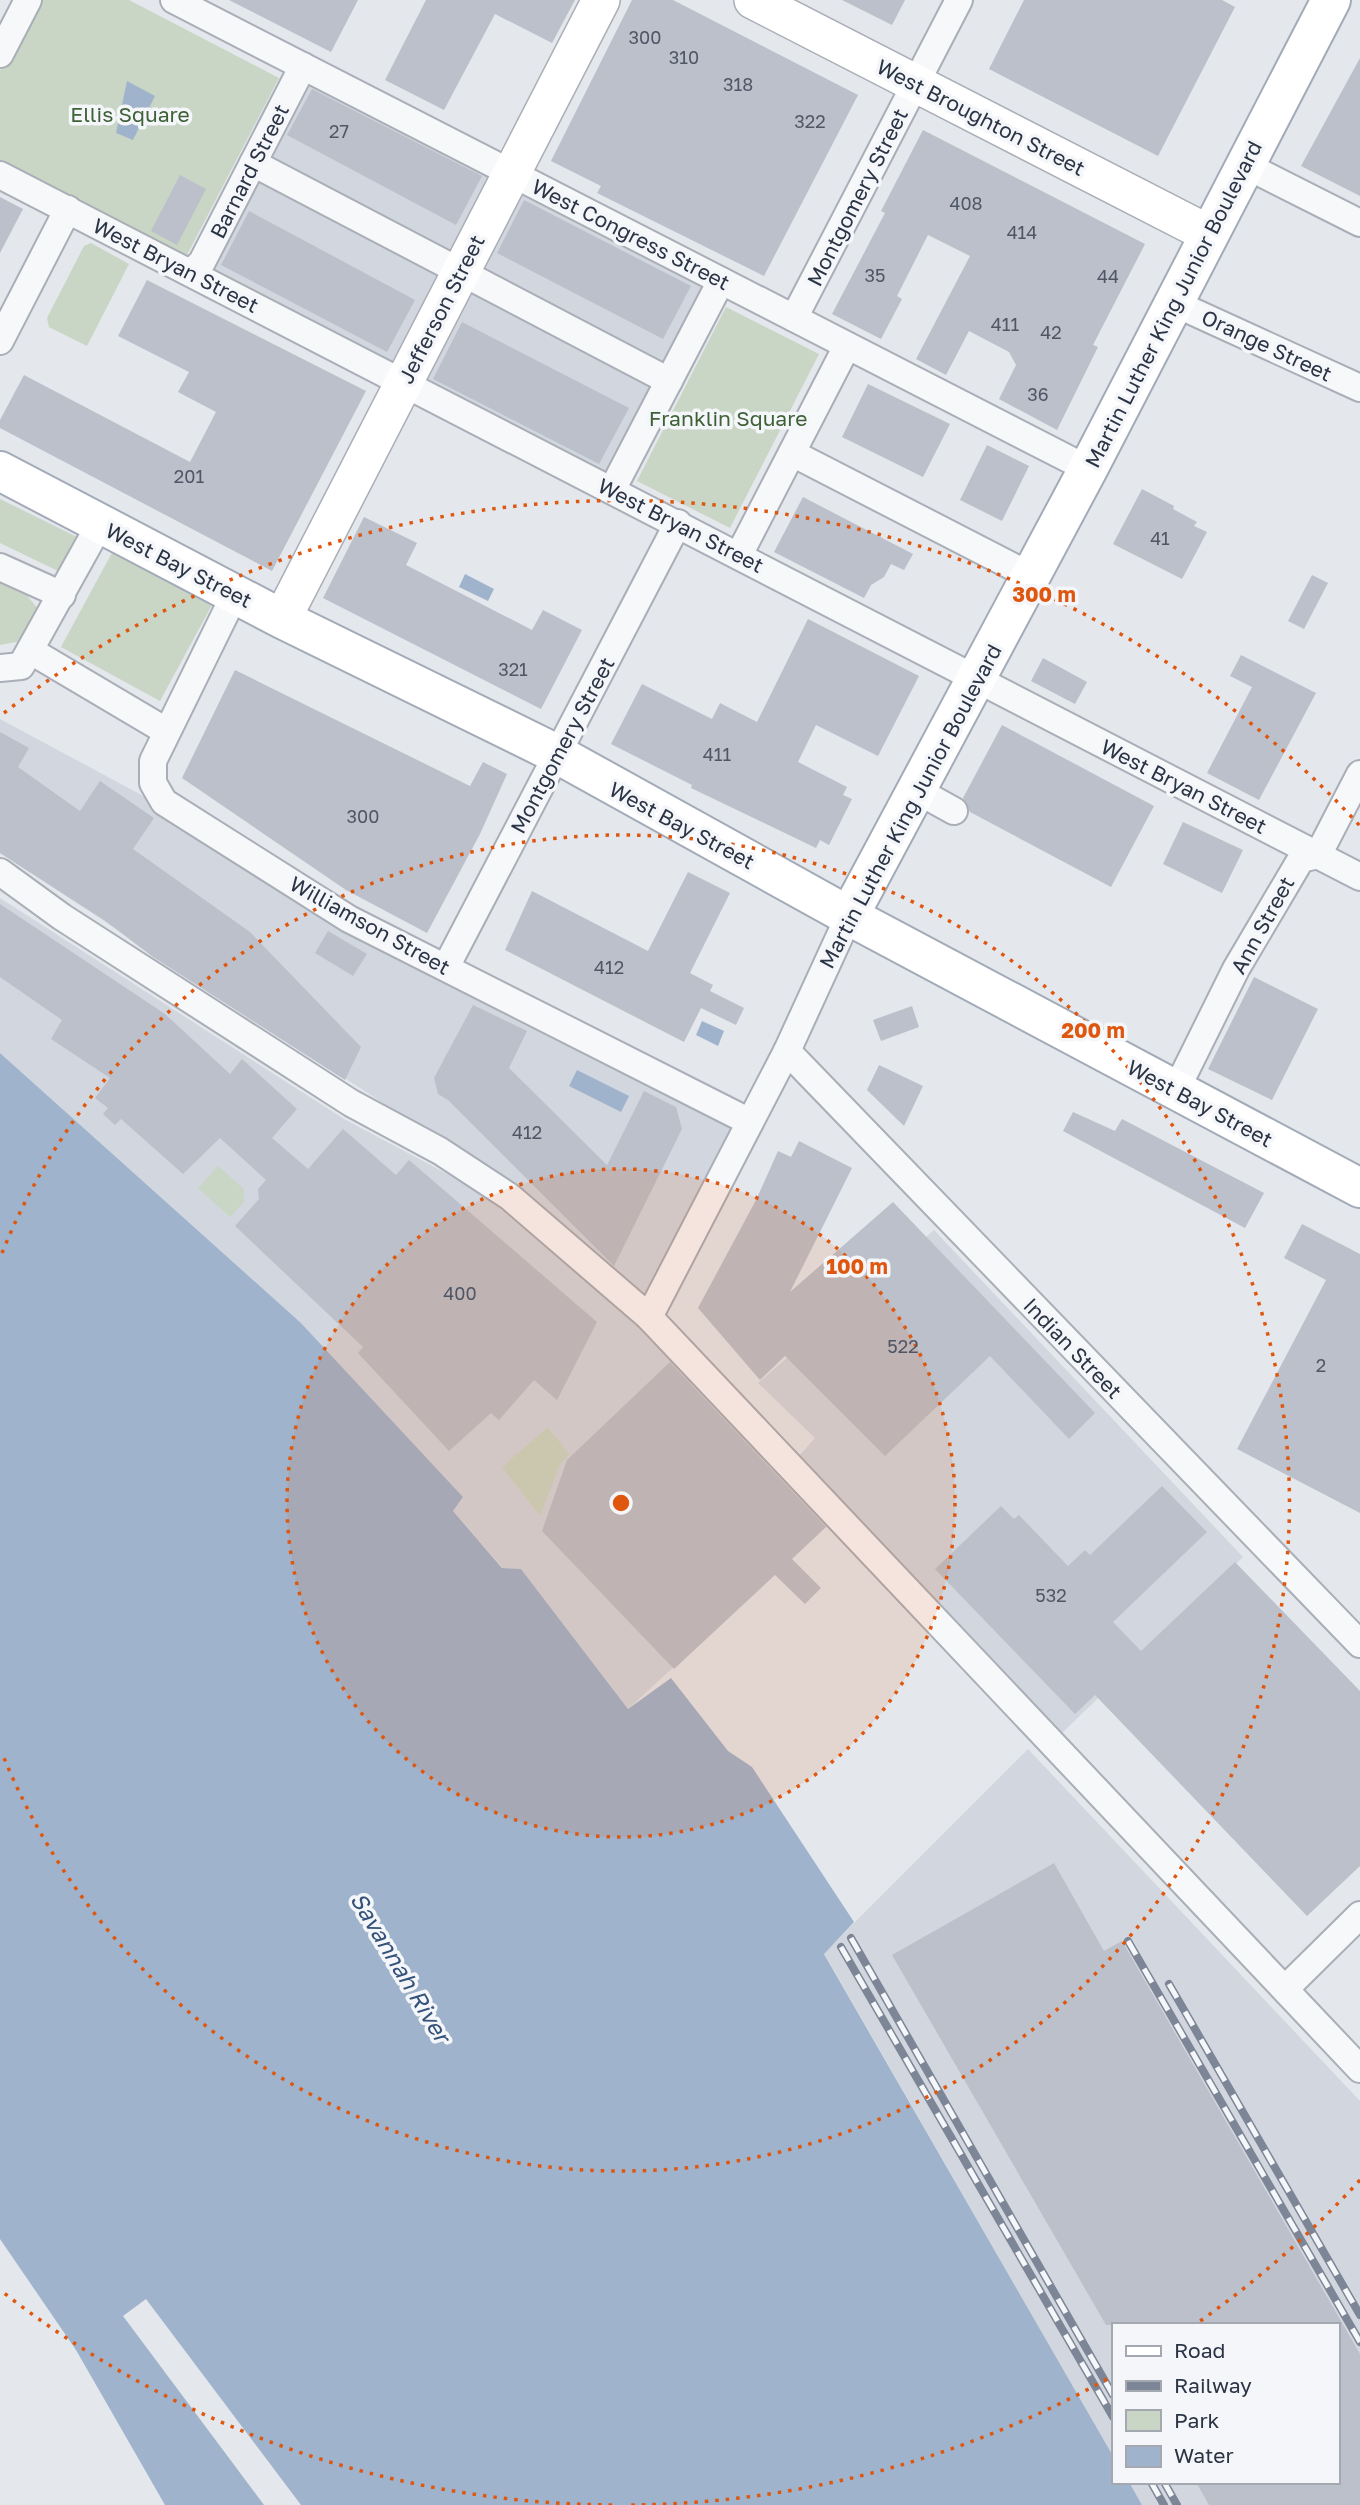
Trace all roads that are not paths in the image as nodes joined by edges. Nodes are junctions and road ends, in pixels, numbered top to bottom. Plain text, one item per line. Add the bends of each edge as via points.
1 (28, 0) edge
2 (601, 0) edge
3 (753, 0) edge
4 (959, 0) edge
5 (1331, 0) edge
6 (178, 1) edge
7 (2, 42) edge
8 (303, 66) junction
9 (916, 84) junction
10 (253, 163) junction
11 (1245, 165) junction
12 (511, 173) junction
13 (0, 175) edge
14 (68, 209) junction
15 (1360, 223) edge
16 (1209, 234) junction
17 (460, 272) junction
18 (191, 273) junction
19 (721, 281) junction
20 (1174, 303) junction
21 (794, 318) junction
22 (0, 341) edge
23 (847, 346) junction
24 (403, 382) junction
25 (668, 382) junction
26 (1360, 388) edge
27 (792, 453) junction
28 (1088, 469) junction
29 (0, 471) edge
30 (612, 490) junction
31 (678, 523) junction
32 (100, 524) junction
33 (739, 555) junction
34 (0, 567) edge
35 (1031, 576) junction
36 (236, 594) junction
37 (62, 595) junction
38 (282, 619) junction
39 (31, 651) junction
40 (0, 668) edge
41 (977, 678) junction
42 (166, 731) junction
43 (557, 754) junction
44 (1360, 774) edge
45 (916, 790) junction
46 (954, 811) dead end
47 (1318, 855) junction
48 (0, 872) edge
49 (1360, 877) edge
50 (849, 916) junction
51 (446, 967) junction
52 (787, 1052) junction
53 (1176, 1090) junction
54 (750, 1122) junction
55 (1360, 1188) edge
56 (649, 1317) junction
57 (1360, 1644) edge
58 (1360, 1915) edge
59 (1285, 1989) junction
60 (1360, 2069) edge

1 - 7 street
2 - 12 street, Jefferson Street
3 - 9 street, West Broughton Street
4 - 9 street, Montgomery Street
5 - 11 main road, Martin Luther King Junior Boulevard
6 - 8 street, West Congress Street
8 - 10 street, Barnard Street
8 - 12 street, West Congress Street
9 - 16 street, West Broughton Street
9 - 21 street, Montgomery Street
10 - 17 street
10 - 18 street, Barnard Street via 202,262
11 - 15 street
11 - 16 main road, Martin Luther King Junior Boulevard
12 - 17 street, Jefferson Street
12 - 19 street, West Congress Street
13 - 14 street, West Bryan Street
14 - 18 street, West Bryan Street
14 - 22 street
16 - 20 main road, Martin Luther King Junior Boulevard
17 - 24 street, Jefferson Street
17 - 25 street
18 - 24 street, West Bryan Street
19 - 21 street, West Congress Street
19 - 25 street
20 - 26 street, Orange Street
20 - 28 main road, Martin Luther King Junior Boulevard
21 - 23 street, West Congress Street
23 - 27 street
23 - 28 street, West Congress Street
24 - 30 street, West Bryan Street
24 - 38 street, Jefferson Street
25 - 30 street
27 - 33 street
27 - 35 street
28 - 35 main road, Martin Luther King Junior Boulevard
29 - 32 main road, West Bay Street
30 - 31 street, West Bryan Street
31 - 33 street, West Bryan Street
31 - 43 street, Montgomery Street
32 - 36 main road, West Bay Street
32 - 37 street
33 - 41 street, West Bryan Street
34 - 37 street
35 - 41 main road, Martin Luther King Junior Boulevard
36 - 38 main road, West Bay Street
36 - 42 street, Williamson Street
37 - 39 street
38 - 43 main road, West Bay Street
39 - 40 street via 22,666
39 - 42 street
41 - 45 main road, Martin Luther King Junior Boulevard
41 - 47 street, West Bryan Street
42 - 51 street, Williamson Street via 153,761 153,783 164,802 338,913
43 - 50 main road, West Bay Street
43 - 51 street, Montgomery Street
44 - 47 street, Ann Street
45 - 46 street
45 - 50 main road, Martin Luther King Junior Boulevard
47 - 49 street, West Bryan Street
47 - 53 street, Ann Street via 1301,859 1290,874
48 - 56 street via 62,917 351,1102 440,1151 510,1197
50 - 52 street, Martin Luther King Junior Boulevard
50 - 53 main road, West Bay Street
51 - 54 street, Williamson Street
52 - 54 street, Martin Luther King Junior Boulevard
52 - 57 street, Indian Street
53 - 55 main road, West Bay Street
54 - 56 street, Martin Luther King Junior Boulevard
56 - 59 street
58 - 59 street
59 - 60 street

